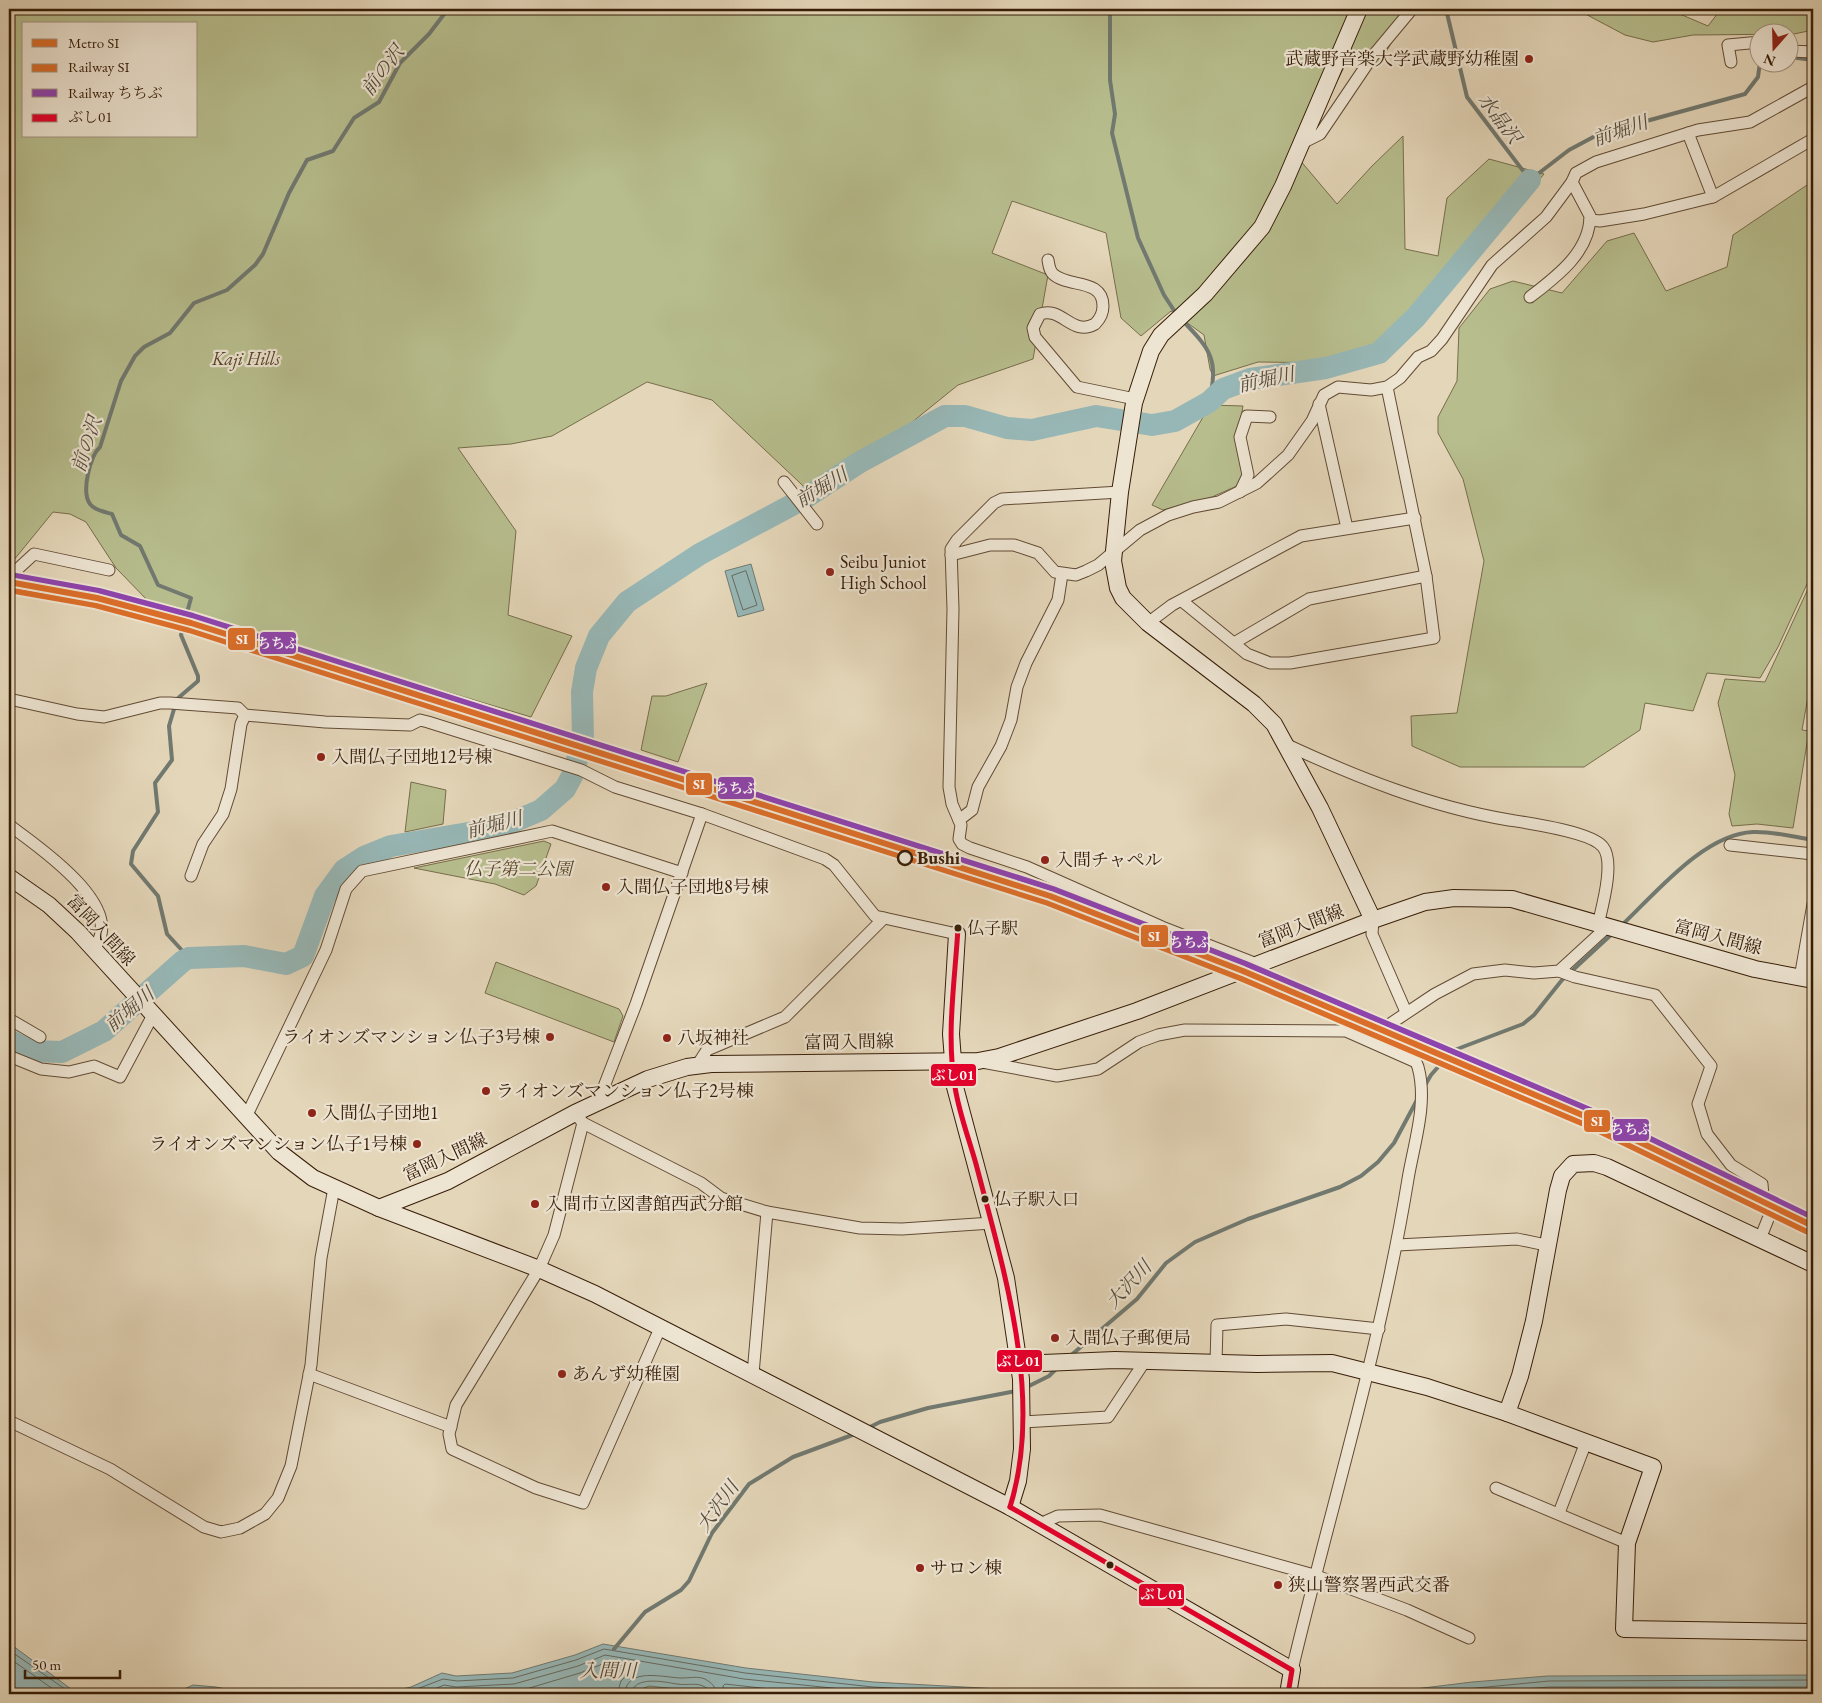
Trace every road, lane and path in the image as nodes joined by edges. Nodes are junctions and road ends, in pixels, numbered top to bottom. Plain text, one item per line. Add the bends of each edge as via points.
1 (1359, 9) edge
2 (1412, 9) edge
3 (1750, 43) edge
4 (1800, 51) edge
5 (1813, 52) edge
6 (1731, 62) dead end
7 (1813, 87) edge
8 (1688, 133) junction
9 (1813, 139) edge
10 (1300, 144) junction
11 (1572, 182) junction
12 (1713, 197) junction
13 (1590, 220) junction
14 (1048, 260) dead end
15 (1530, 297) dead end
16 (1387, 387) junction
17 (1135, 401) junction
18 (1319, 404) junction
19 (1270, 417) dead end
20 (784, 482) dead end
21 (1120, 492) junction
22 (1240, 492) junction
23 (1415, 518) junction
24 (817, 524) dead end
25 (1347, 528) junction
26 (1114, 552) junction
27 (951, 555) junction
28 (109, 570) dead end
29 (1062, 574) junction
30 (1426, 576) junction
31 (9, 577) edge
32 (1182, 601) junction
33 (1148, 623) junction
34 (1234, 643) junction
35 (9, 699) edge
36 (245, 714) junction
37 (1285, 744) junction
38 (702, 814) junction
39 (960, 820) junction
40 (9, 825) edge
41 (1730, 845) dead end
42 (1813, 854) edge
43 (682, 872) junction
44 (9, 876) edge
45 (191, 876) dead end
46 (1813, 904) edge
47 (884, 918) junction
48 (1373, 920) junction
49 (1605, 926) junction
50 (957, 934) joint
51 (94, 949) junction
52 (1257, 964) junction
53 (1559, 971) junction
54 (1807, 979) edge
55 (143, 1005) junction
56 (1406, 1012) junction
57 (9, 1019) edge
58 (40, 1037) dead end
59 (1381, 1046) junction
60 (9, 1056) edge
61 (952, 1061) junction
62 (978, 1061) junction
63 (698, 1064) junction
64 (598, 1102) junction
65 (246, 1117) junction
66 (579, 1118) junction
67 (334, 1188) junction
68 (1763, 1196) tunnel mouth
69 (379, 1208) junction
70 (767, 1212) junction
71 (1768, 1219) tunnel mouth
72 (992, 1223) junction
73 (1760, 1239) junction
74 (1546, 1244) junction
75 (1397, 1245) junction
76 (1813, 1264) edge
77 (539, 1269) junction
78 (661, 1326) junction
79 (1379, 1329) junction
80 (1144, 1361) junction
81 (1216, 1363) junction
82 (1370, 1371) junction
83 (1020, 1372) junction
84 (309, 1374) junction
85 (753, 1374) junction
86 (1507, 1413) junction
87 (9, 1421) edge
88 (1023, 1422) junction
89 (451, 1427) junction
90 (1586, 1442) junction
91 (1496, 1488) dead end
92 (1010, 1507) junction
93 (1559, 1513) junction
94 (1040, 1524) junction
95 (1628, 1543) junction
96 (1314, 1575) junction
97 (1813, 1632) edge
98 (1469, 1638) dead end
99 (1290, 1683) edge

1 - 10 street
2 - 10 street via 1372,57 1320,134
3 - 6 street via 1728,45
4 - 5 street
7 - 8 street via 1750,122
8 - 11 street via 1596,162 1576,173
8 - 12 street
9 - 12 street
10 - 17 street via 1262,227 1205,294 1161,335 1151,351
11 - 13 street
11 - 16 street via 1546,216 1492,265 1442,339
12 - 13 street via 1644,214
13 - 15 street via 1582,244 1567,267
14 - 17 street via 1053,274 1095,289 1102,300 1102,313 1095,324 1084,328 1057,314 1040,314 1033,328 1035,337 1077,387
16 - 18 street via 1371,390 1338,387 1324,395
16 - 23 street
17 - 21 street
18 - 22 street via 1312,421 1288,455 1257,483
18 - 25 street
19 - 22 street via 1247,416 1240,437 1248,474
20 - 24 street
21 - 26 street
21 - 27 street via 1002,499 957,540
22 - 26 street via 1219,502 1168,515 1140,530
23 - 25 street
23 - 30 street
25 - 32 street via 1301,536
26 - 29 street via 1086,571 1076,575
26 - 33 street via 1116,578 1123,598
27 - 29 street via 990,545 1014,545 1038,553 1050,568
27 - 39 street via 953,610 948,787
28 - 31 street via 34,554
29 - 39 street via 1058,600 1026,663 1003,740 978,787 972,810
30 - 34 street via 1309,599
30 - 34 street via 1434,638 1290,663 1270,663 1247,654
32 - 33 street
32 - 34 street
33 - 37 street via 1254,704 1274,724
35 - 36 street via 104,717 160,703 238,708
36 - 38 street via 410,725 420,720 569,766 615,787
36 - 45 street via 231,789
37 - 48 street via 1320,808
37 - 49 street via 1375,783 1470,813 1552,826 1599,843 1607,853
38 - 43 street
38 - 47 street via 834,865 875,916
39 - 52 street via 959,839 970,848 1027,867 1162,927
40 - 51 street via 62,866 94,901 102,932
41 - 42 street
43 - 64 street
43 - 65 street via 552,831 362,871 346,889 326,950
44 - 51 street, 富岡入間線 via 49,904
46 - 54 street
47 - 50 street
47 - 63 street via 786,1017 707,1050
48 - 49 street, 富岡入間線 via 1425,902 1473,897 1512,899
48 - 52 street, 富岡入間線
48 - 56 street via 1372,934
49 - 53 street
49 - 54 street, 富岡入間線 via 1755,968
50 - 61 street
51 - 55 street, 富岡入間線
52 - 62 street, 富岡入間線 via 1137,1011
53 - 56 street via 1505,970 1473,974
53 - 68 street via 1655,995 1711,1066 1698,1104 1707,1134 1731,1165 1762,1184
55 - 60 street via 120,1077 94,1066 69,1072 40,1069
55 - 65 street, 富岡入間線
56 - 59 street via 1390,1024
57 - 58 street
59 - 62 street via 1346,1031 1186,1030 1139,1042 1098,1069 1057,1076
59 - 75 street via 1416,1062 1420,1074 1422,1101
61 - 62 street, 富岡入間線
61 - 63 street, 富岡入間線
61 - 72 street via 960,1114
63 - 64 street, 富岡入間線 via 648,1079
64 - 66 street, 富岡入間線
65 - 67 street, 富岡入間線 via 279,1152 313,1178
66 - 69 street, 富岡入間線 via 448,1181
66 - 70 street via 701,1183 721,1198
66 - 77 street via 554,1235
67 - 69 street, 富岡入間線
67 - 84 street via 321,1258
69 - 77 street
70 - 72 street via 860,1228 902,1230
70 - 85 street
71 - 73 street
72 - 83 street via 1009,1294
73 - 74 street via 1607,1167 1584,1162 1574,1164 1562,1176
73 - 76 street
74 - 75 street via 1518,1239
74 - 86 street via 1534,1321
75 - 79 street
77 - 78 street
77 - 89 street via 456,1405
78 - 85 street
78 - 89 street via 583,1503 536,1488 452,1449
79 - 81 street via 1286,1319 1217,1325
79 - 82 street
80 - 81 street
80 - 83 street
80 - 88 street via 1108,1417
81 - 82 street via 1317,1362
82 - 86 street
82 - 96 street
83 - 88 street
84 - 87 street via 292,1466 278,1498 265,1514 240,1528 221,1532 204,1526 110,1469
84 - 89 street
85 - 92 street
86 - 90 street
88 - 92 street via 1018,1480
90 - 93 street
90 - 95 street via 1653,1467
91 - 93 street
92 - 94 street
93 - 95 street
94 - 96 street via 1058,1516 1100,1515
94 - 99 street
95 - 97 street via 1624,1629
96 - 98 street via 1407,1610
96 - 99 street

